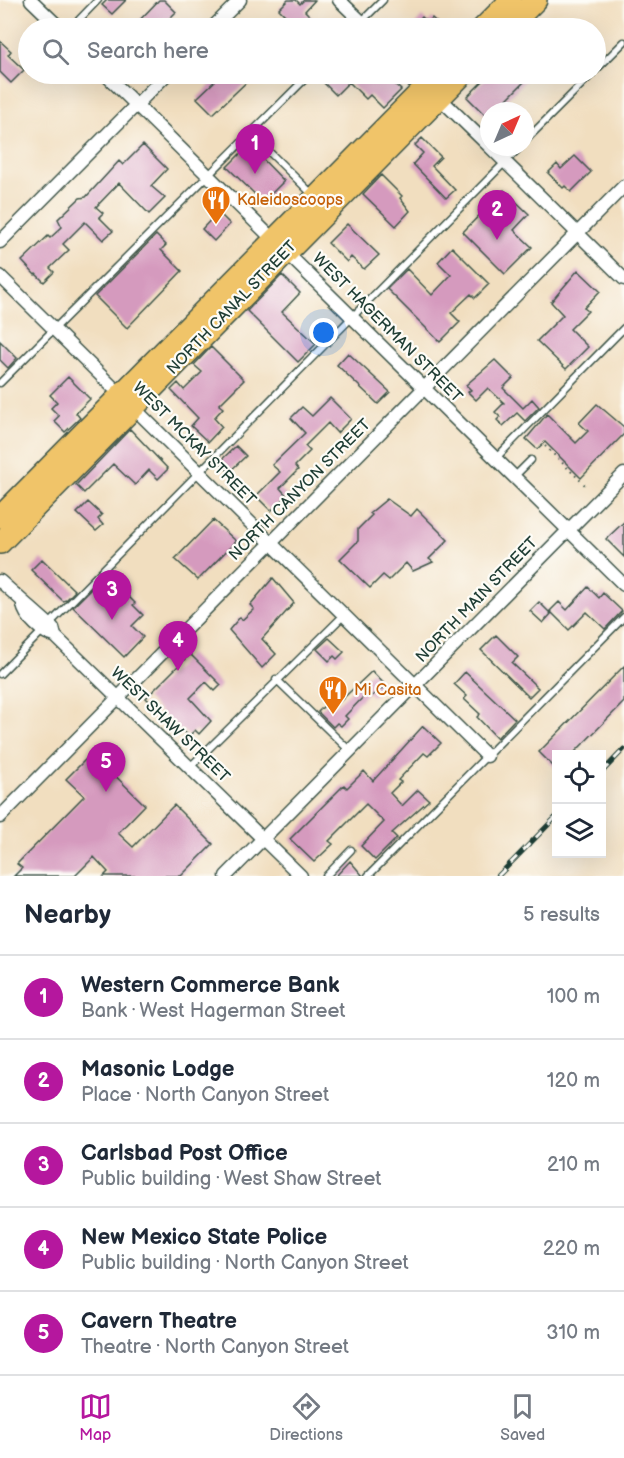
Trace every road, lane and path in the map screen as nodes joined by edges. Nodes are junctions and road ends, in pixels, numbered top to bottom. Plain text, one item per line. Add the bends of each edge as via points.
1 (31, 0) edge
2 (98, 0) edge
3 (240, 0) edge
4 (339, 0) edge
5 (383, 0) edge
6 (512, 0) edge
7 (536, 0) edge
8 (50, 18) edge
9 (81, 18) edge
10 (222, 18) edge
11 (354, 18) edge
12 (368, 18) edge
13 (493, 18) edge
14 (518, 18) edge
15 (624, 42) edge
16 (606, 60) edge
17 (115, 84) edge
18 (157, 84) edge
19 (300, 84) edge
20 (428, 84) edge
21 (428, 84) edge
22 (432, 84) edge
23 (582, 84) edge
24 (136, 105) junction
25 (534, 132) edge
26 (250, 133) junction
27 (480, 137) edge
28 (499, 156) edge
29 (511, 156) edge
30 (505, 162) junction
31 (208, 174) junction
32 (624, 186) edge
33 (316, 198) junction
34 (578, 233) junction
35 (0, 242) edge
36 (280, 246) junction
37 (0, 276) edge
38 (624, 279) edge
39 (352, 317) junction
40 (624, 328) edge
41 (53, 329) junction
42 (0, 383) edge
43 (425, 388) junction
44 (127, 401) junction
45 (545, 446) dead end
46 (496, 459) junction
47 (531, 460) dead end
48 (199, 472) junction
49 (624, 474) edge
50 (514, 477) junction
51 (586, 486) dead end
52 (0, 518) edge
53 (569, 530) junction
54 (0, 543) edge
55 (272, 543) junction
56 (0, 581) edge
57 (624, 585) edge
58 (344, 615) junction
59 (624, 617) edge
60 (49, 630) junction
61 (0, 674) edge
62 (276, 679) junction
63 (416, 686) junction
64 (118, 698) junction
65 (350, 751) junction
66 (487, 756) junction
67 (190, 767) junction
68 (0, 818) edge
69 (263, 839) junction
70 (351, 850) dead end
71 (226, 876) edge
72 (301, 876) edge
73 (326, 876) edge
74 (368, 876) edge

1 - 8 street
2 - 9 lane
3 - 10 street
4 - 11 street
5 - 12 lane
6 - 13 highway
7 - 14 highway
15 - 16 lane
17 - 24 street, WEST HAGERMAN STREET
18 - 24 street
19 - 26 lane
20 - 33 highway, NORTH CANAL STREET
21 - 36 highway, NORTH CANAL STREET
22 - 27 street
23 - 25 lane
24 - 31 street, WEST HAGERMAN STREET
24 - 35 street
26 - 31 lane
26 - 33 lane
28 - 30 street
29 - 30 lane
30 - 34 street
30 - 39 lane
31 - 36 street, WEST HAGERMAN STREET
31 - 41 lane
32 - 34 street, NORTH CANYON STREET
33 - 36 highway, NORTH CANAL STREET
34 - 38 street
34 - 43 street, NORTH CANYON STREET
36 - 39 street, WEST HAGERMAN STREET
36 - 44 highway, NORTH CANAL STREET
37 - 41 street, WEST MCKAY STREET
39 - 43 street, WEST HAGERMAN STREET
39 - 48 lane
40 - 46 lane
41 - 42 lane
41 - 44 street, WEST MCKAY STREET
43 - 46 street, WEST HAGERMAN STREET
43 - 55 street, NORTH CANYON STREET
44 - 48 street, WEST MCKAY STREET
44 - 52 highway, NORTH CANAL STREET
44 - 54 highway, NORTH CANAL STREET
45 - 51 path
46 - 50 street, WEST HAGERMAN STREET
47 - 50 lane
48 - 55 street, WEST MCKAY STREET
48 - 60 lane
49 - 53 street, NORTH MAIN STREET
50 - 53 street, WEST HAGERMAN STREET
53 - 57 street, WEST HAGERMAN STREET
53 - 63 street, NORTH MAIN STREET
55 - 58 street, WEST MCKAY STREET
55 - 64 street, NORTH CANYON STREET
56 - 60 street, WEST SHAW STREET via 23,604 25,612
58 - 62 lane
58 - 63 street, WEST MCKAY STREET
59 - 66 lane
60 - 61 lane
60 - 64 street, WEST SHAW STREET
62 - 65 lane
62 - 67 lane
63 - 65 street, NORTH MAIN STREET
63 - 66 street, WEST MCKAY STREET
64 - 67 street, WEST SHAW STREET
64 - 68 street, NORTH CANYON STREET
65 - 69 street, NORTH MAIN STREET
66 - 74 lane
67 - 69 street, WEST SHAW STREET
69 - 71 street, NORTH MAIN STREET
69 - 72 street, WEST SHAW STREET
70 - 73 lane

